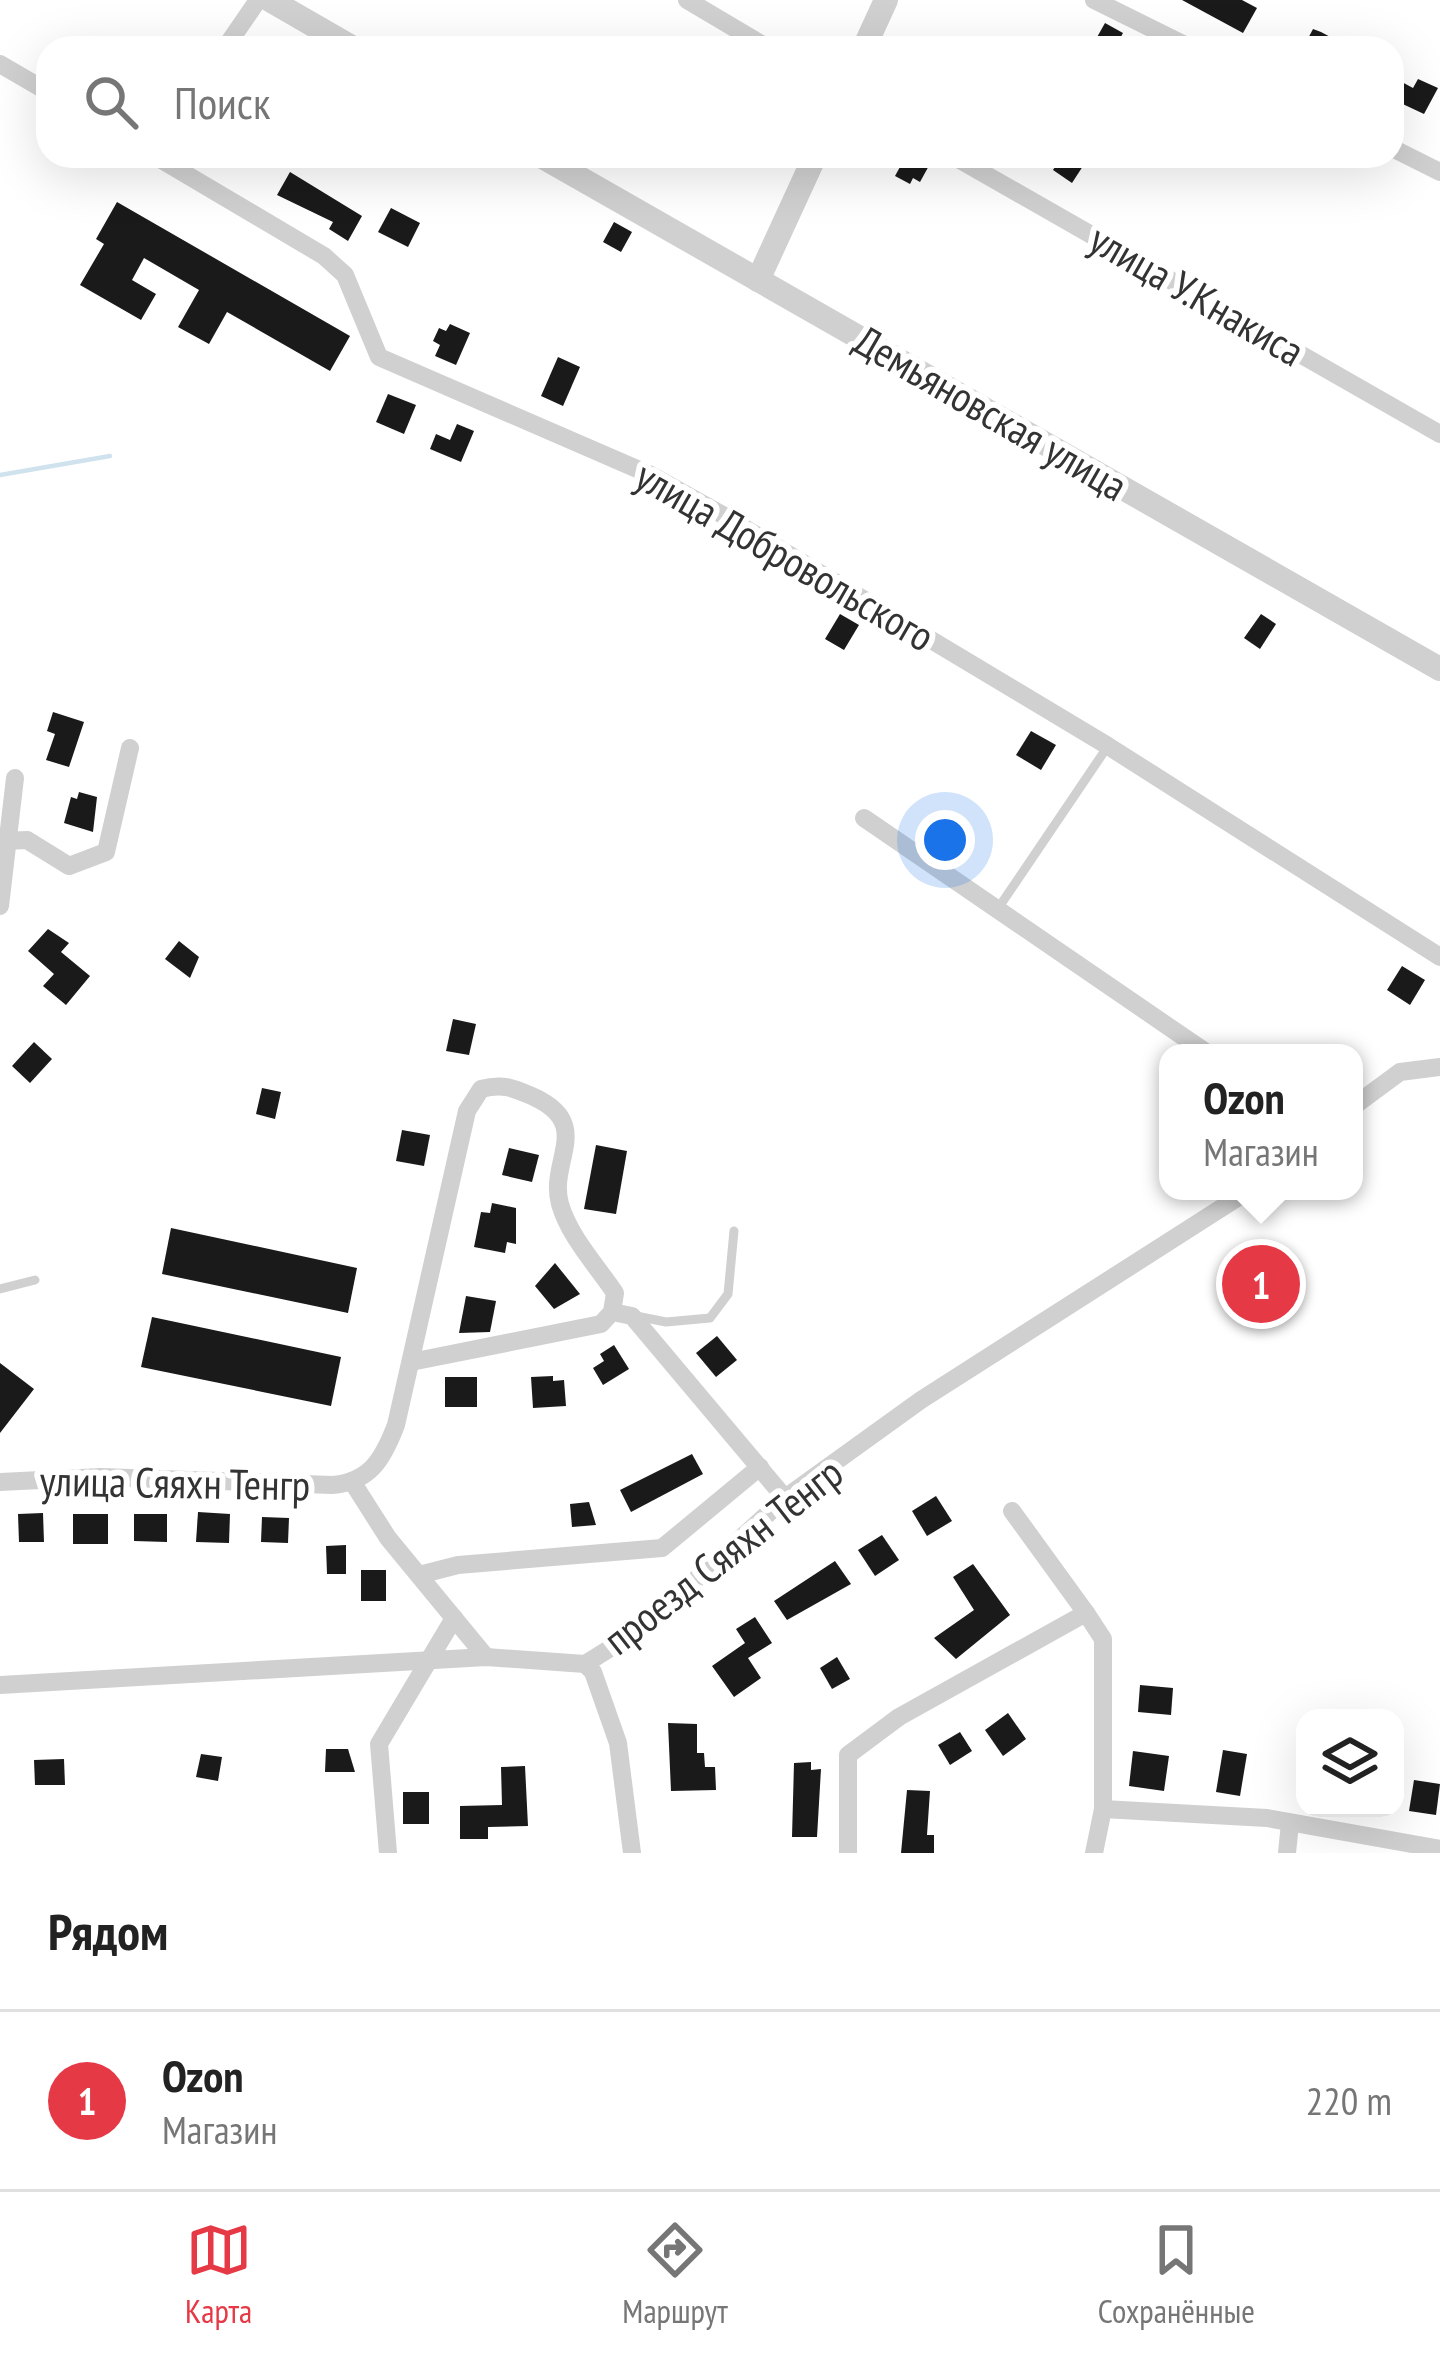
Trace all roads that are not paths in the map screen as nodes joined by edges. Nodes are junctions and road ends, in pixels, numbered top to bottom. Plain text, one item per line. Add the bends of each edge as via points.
1 (258, 0) edge
2 (270, 0) edge
3 (687, 0) edge
4 (886, 0) edge
5 (1094, 0) edge
6 (233, 36) edge
7 (332, 36) edge
8 (748, 36) edge
9 (870, 36) edge
10 (1167, 36) edge
11 (0, 64) edge
12 (36, 85) edge
13 (1404, 154) edge
14 (175, 168) edge
15 (563, 168) edge
16 (809, 168) edge
17 (974, 168) edge
18 (1440, 172) edge
19 (758, 280) junction
20 (1440, 434) edge
21 (1440, 669) edge
22 (1108, 746) junction
23 (130, 748) dead end
24 (15, 778) dead end
25 (864, 818) dead end
26 (4, 842) junction
27 (1, 905) edge
28 (997, 910) junction
29 (1440, 957) edge
30 (1194, 1044) edge
31 (1440, 1067) edge
32 (1363, 1099) edge
33 (1233, 1200) edge
34 (734, 1231) dead end
35 (35, 1280) dead end
36 (0, 1288) edge
37 (612, 1312) junction
38 (632, 1316) junction
39 (411, 1362) junction
40 (760, 1467) junction
41 (0, 1481) edge
42 (353, 1483) junction
43 (785, 1498) junction
44 (1012, 1511) dead end
45 (419, 1575) junction
46 (1086, 1613) junction
47 (454, 1618) junction
48 (486, 1657) junction
49 (430, 1660) junction
50 (585, 1664) junction
51 (0, 1685) edge
52 (1103, 1809) junction
53 (1290, 1823) junction
54 (1440, 1849) edge
55 (388, 1853) edge
56 (632, 1853) edge
57 (848, 1853) edge
58 (1094, 1853) edge
59 (1286, 1853) edge

1 - 6 street
2 - 7 street
3 - 8 street
4 - 9 street
5 - 10 street
11 - 12 street
13 - 18 street
14 - 22 street, улица Добровольского via 345,275 379,358 650,475
15 - 19 street, Демьяновская улица
16 - 19 street
17 - 20 street, улица У.Кнакиса
19 - 21 street, Демьяновская улица
22 - 28 lane
22 - 29 street, улица Добровольского
23 - 26 street via 106,852 69,866 27,840
24 - 26 street
25 - 28 street
26 - 27 street
28 - 30 street
31 - 32 street via 1400,1072
33 - 43 street, проезд Сяяхн Тенгр via 1032,1325
34 - 38 lane via 728,1294 710,1318
35 - 36 lane
37 - 38 street
37 - 39 street via 601,1324
37 - 39 street, улица Сяяхн Тенгр via 615,1293 558,1196 565,1123 554,1106 503,1083 481,1089 467,1112
38 - 40 street
39 - 42 street, улица Сяяхн Тенгр via 386,1452
40 - 43 street
40 - 45 street via 662,1548
41 - 42 street, улица Сяяхн Тенгр
42 - 45 street
43 - 50 street, проезд Сяяхн Тенгр via 644,1627
44 - 46 street
45 - 47 street
46 - 52 street via 1103,1640
46 - 57 street via 899,1717 848,1755
47 - 48 street
47 - 49 street
48 - 49 street, проезд Сяяхн Тенгр
48 - 50 street, проезд Сяяхн Тенгр
49 - 51 street, проезд Сяяхн Тенгр
49 - 55 street via 380,1744
50 - 56 street via 618,1742
52 - 53 street
52 - 58 street
53 - 54 street
53 - 59 street

